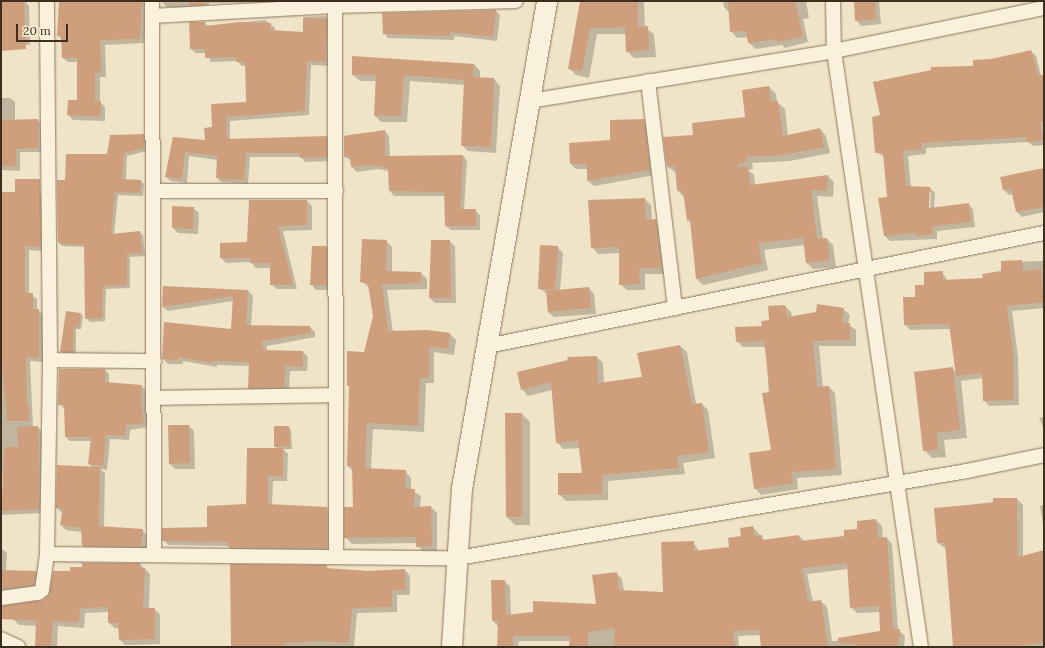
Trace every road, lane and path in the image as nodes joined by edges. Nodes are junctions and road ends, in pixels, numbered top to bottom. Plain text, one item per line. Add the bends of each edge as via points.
1 (47, 1) edge
2 (152, 1) edge
3 (516, 1) edge
4 (547, 1) edge
5 (833, 1) edge
6 (335, 6) junction
7 (1044, 8) edge
8 (152, 16) junction
9 (834, 51) junction
10 (648, 81) junction
11 (530, 101) junction
12 (153, 191) junction
13 (336, 191) junction
14 (1044, 233) edge
15 (866, 269) junction
16 (675, 308) junction
17 (487, 346) junction
18 (50, 360) junction
19 (154, 361) junction
20 (336, 395) junction
21 (154, 398) junction
22 (1044, 455) edge
23 (897, 483) junction
24 (47, 554) junction
25 (154, 555) junction
26 (336, 557) junction
27 (458, 558) junction
28 (1, 598) edge
29 (1, 639) edge
30 (18, 647) edge
31 (452, 647) edge
32 (921, 647) edge

1 - 18 street
2 - 8 street
3 - 6 street
4 - 11 street
5 - 9 street
6 - 8 street
6 - 13 street
7 - 9 street
8 - 12 street
9 - 10 street
9 - 15 street
10 - 11 street
10 - 16 street
11 - 17 street
12 - 13 street
12 - 19 street
13 - 20 street
14 - 15 street
15 - 16 street
15 - 23 street
16 - 17 street
17 - 27 street via 462,489
18 - 19 street
18 - 24 street
19 - 21 street
20 - 21 street
20 - 26 street
21 - 25 street
22 - 23 street
23 - 27 street
23 - 32 street
24 - 25 street
24 - 28 street via 42,590 38,593
25 - 26 street
26 - 27 street
27 - 31 street
29 - 30 street

